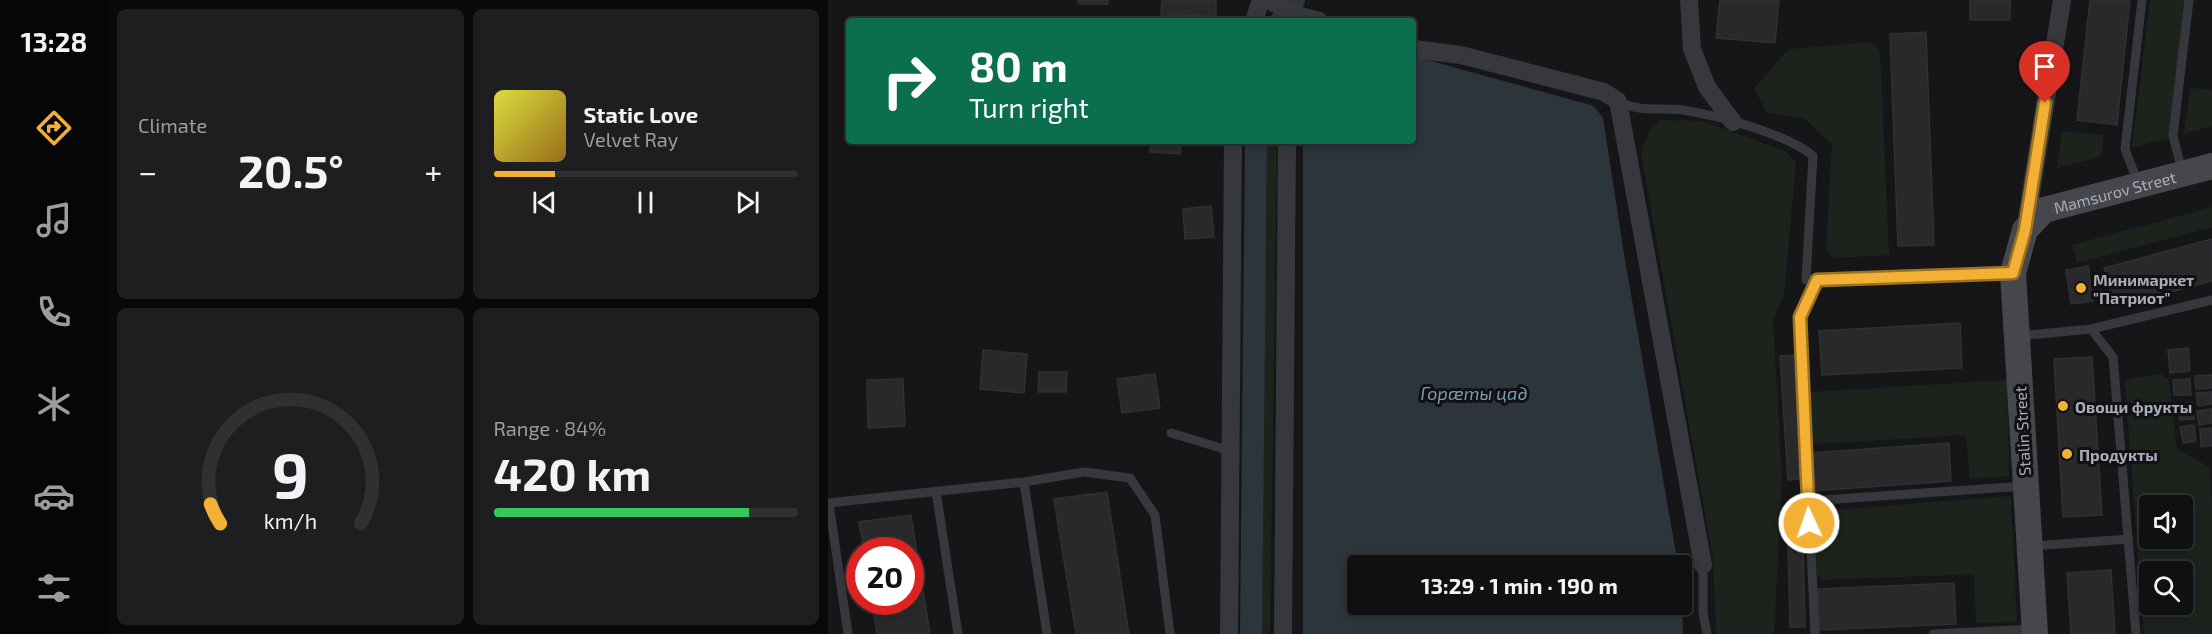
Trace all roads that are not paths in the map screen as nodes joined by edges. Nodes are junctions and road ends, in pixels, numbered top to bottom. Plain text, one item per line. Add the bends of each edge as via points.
1 (1261, 0) edge
2 (1268, 0) edge
3 (1689, 0) edge
4 (2062, 0) edge
5 (2142, 0) edge
6 (2189, 0) edge
7 (1255, 18) edge
8 (1308, 18) edge
9 (1416, 48) edge
10 (1618, 100) junction
11 (1733, 122) junction
12 (1233, 144) edge
13 (1287, 144) edge
14 (2212, 166) edge
15 (2183, 173) junction
16 (2138, 185) junction
17 (2025, 230) junction
18 (2013, 273) junction
19 (1817, 280) junction
20 (2212, 300) edge
21 (2091, 329) junction
22 (2017, 336) junction
23 (1171, 433) dead end
24 (1231, 451) junction
25 (1024, 482) junction
26 (2025, 486) junction
27 (936, 490) junction
28 (1808, 501) junction
29 (828, 503) edge
30 (2129, 539) junction
31 (2030, 546) junction
32 (1703, 565) joint
33 (2035, 632) edge
34 (848, 634) edge
35 (958, 634) edge
36 (1047, 634) edge
37 (1170, 634) edge
38 (1229, 634) edge
39 (1283, 634) edge
40 (1707, 634) edge
41 (1815, 634) edge
42 (1933, 634) edge
43 (2136, 634) edge

1 - 7 street
2 - 8 street
3 - 11 street via 1692,49 1707,87
4 - 17 street
5 - 16 lane via 2125,149
6 - 15 lane via 2173,136
9 - 10 street via 1461,55 1604,92
10 - 11 lane via 1632,108 1679,110
10 - 32 street
11 - 19 lane via 1802,146 1814,156 1806,280
12 - 24 street
13 - 39 street
14 - 15 street, Mamsurov Street
15 - 16 street, Mamsurov Street
16 - 17 street, Mamsurov Street via 2044,210
17 - 18 street, Stalin Street
18 - 19 lane
18 - 22 street, Stalin Street
19 - 28 lane via 1800,317
20 - 21 lane
21 - 22 lane
21 - 30 lane via 2113,357
22 - 26 street, Stalin Street
23 - 24 lane
24 - 38 street
25 - 27 lane
25 - 36 lane
25 - 37 lane via 1084,472 1131,478 1155,515
26 - 28 lane
26 - 31 street, Stalin Street
27 - 29 lane
27 - 35 lane
28 - 41 lane
29 - 34 lane
30 - 31 lane
30 - 43 lane
31 - 33 street, Stalin Street
32 - 40 lane
33 - 42 lane

